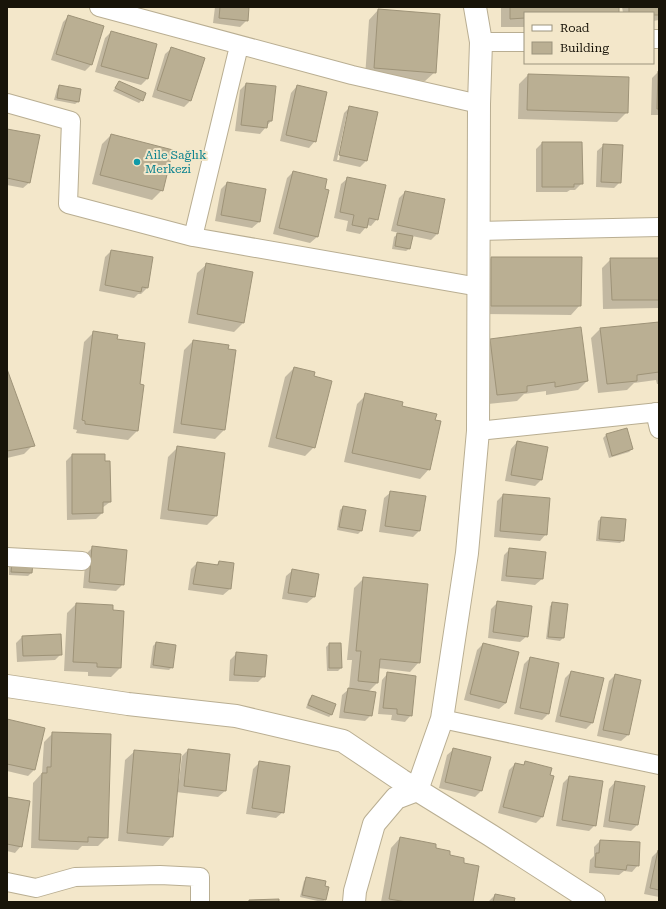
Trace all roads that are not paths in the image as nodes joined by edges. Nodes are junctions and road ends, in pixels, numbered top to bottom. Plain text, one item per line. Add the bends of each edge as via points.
1 (99, 7) edge
2 (475, 7) edge
3 (481, 42) junction
4 (524, 42) edge
5 (239, 46) junction
6 (7, 103) edge
7 (478, 104) junction
8 (659, 227) edge
9 (478, 230) junction
10 (193, 237) junction
11 (479, 287) junction
12 (658, 418) edge
13 (478, 431) junction
14 (7, 557) edge
15 (82, 561) dead end
16 (7, 686) edge
17 (442, 719) junction
18 (659, 765) edge
19 (417, 790) junction
20 (7, 882) edge
21 (36, 895) edge
22 (200, 902) edge
23 (354, 902) edge
24 (594, 902) edge

1 - 5 street
2 - 3 main road
3 - 4 street
3 - 7 main road
5 - 7 street
5 - 10 street
6 - 10 street via 71,121 68,204
7 - 9 main road
8 - 9 street
9 - 11 main road
10 - 11 street
11 - 13 main road
12 - 13 street
13 - 17 main road via 467,553
14 - 15 street
16 - 19 main road via 128,704 236,716 343,741
17 - 18 street
17 - 19 main road
19 - 23 main road via 396,798 374,824
19 - 24 main road
20 - 21 street
21 - 22 street via 75,877 160,875 200,877

